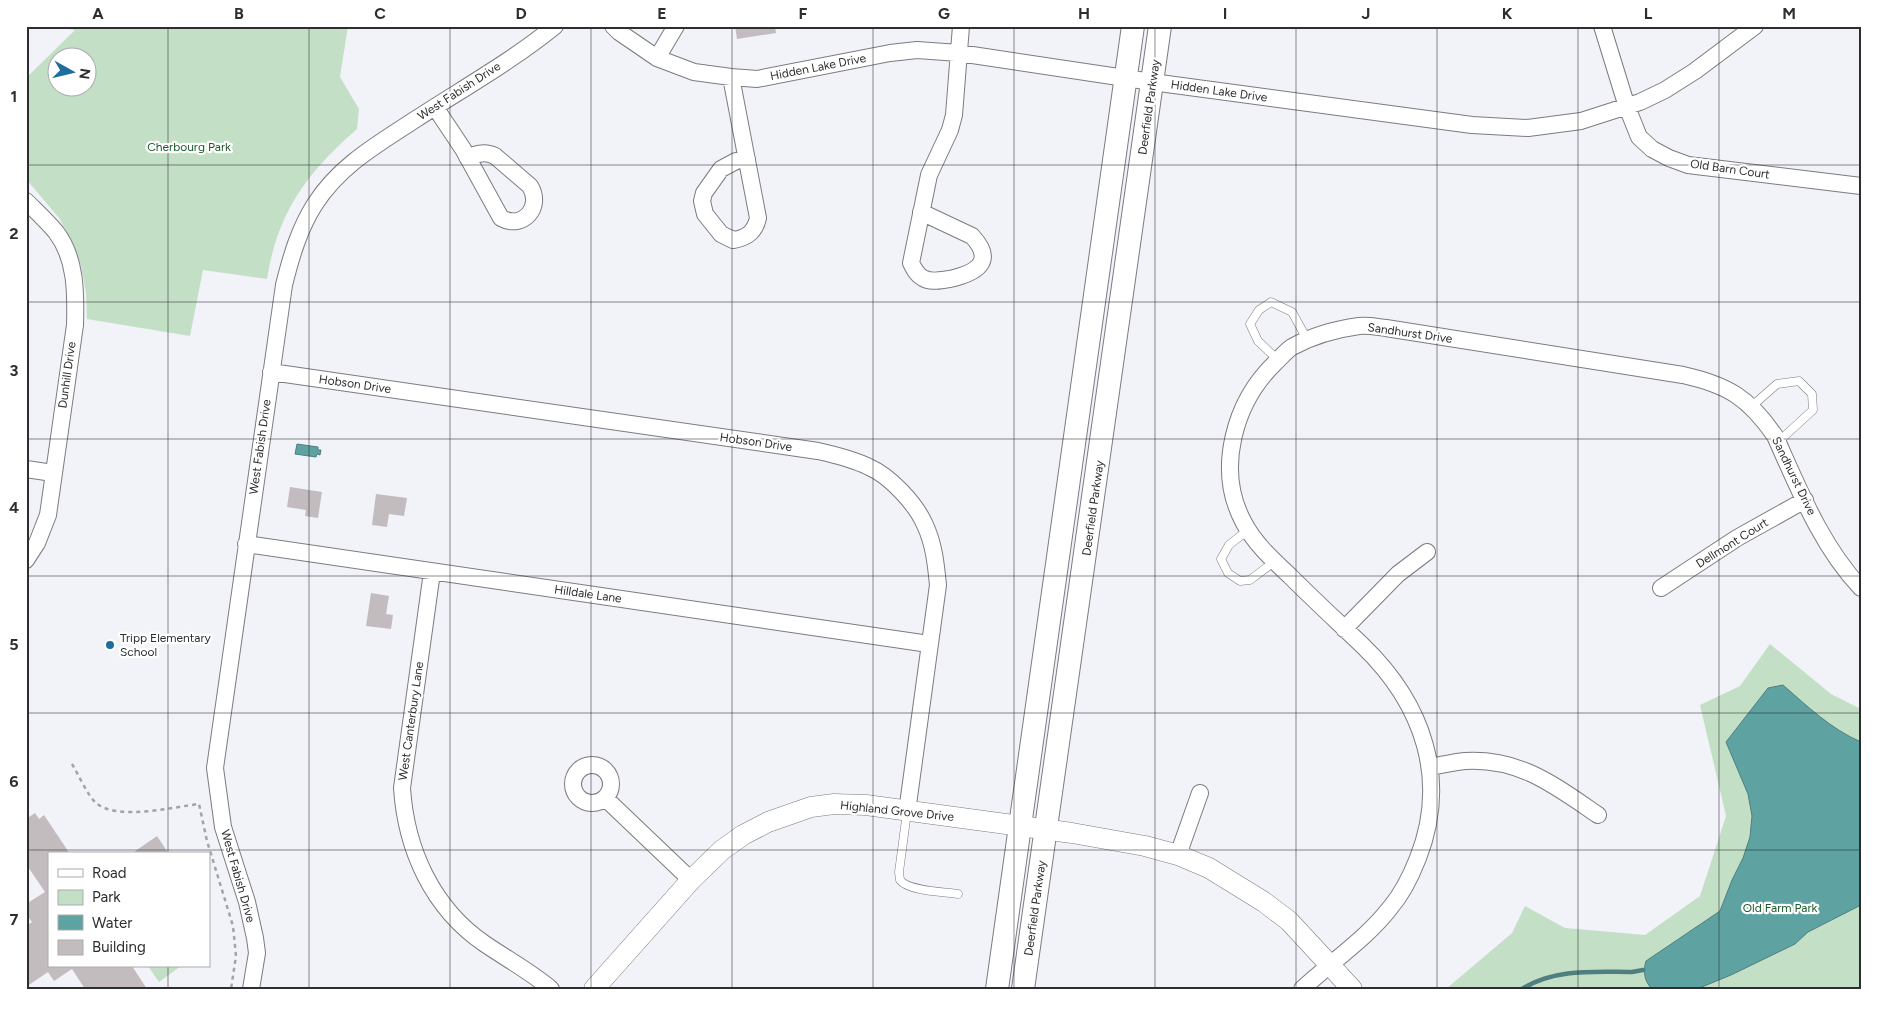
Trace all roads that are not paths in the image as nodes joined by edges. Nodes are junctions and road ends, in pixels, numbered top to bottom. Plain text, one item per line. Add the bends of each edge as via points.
1 (555, 26) edge
2 (613, 26) edge
3 (676, 26) edge
4 (961, 26) edge
5 (1133, 26) edge
6 (1160, 26) edge
7 (1602, 26) edge
8 (1755, 26) edge
9 (959, 53) junction
10 (657, 58) junction
11 (731, 77) junction
12 (1126, 78) junction
13 (1152, 82) junction
14 (435, 107) junction
15 (1627, 107) junction
16 (467, 157) junction
17 (747, 159) junction
18 (1861, 186) edge
19 (26, 201) edge
20 (921, 212) junction
21 (1308, 340) junction
22 (1278, 360) junction
23 (271, 372) junction
24 (1752, 406) junction
25 (1778, 442) junction
26 (26, 469) edge
27 (53, 473) junction
28 (1805, 500) junction
29 (1248, 530) junction
30 (246, 544) junction
31 (1427, 552) dead end
32 (26, 560) edge
33 (1275, 561) junction
34 (432, 572) junction
35 (1661, 588) dead end
36 (1861, 588) edge
37 (1344, 629) junction
38 (929, 644) junction
39 (1430, 766) junction
40 (1200, 793) dead end
41 (605, 798) dead end
42 (906, 812) junction
43 (1598, 815) dead end
44 (1020, 826) junction
45 (1046, 830) junction
46 (1178, 855) junction
47 (691, 880) junction
48 (958, 894) dead end
49 (1330, 964) junction
50 (251, 989) edge
51 (551, 989) edge
52 (594, 989) edge
53 (997, 989) edge
54 (1024, 989) edge
55 (1302, 989) edge
56 (1352, 989) edge

1 - 14 street, West Fabish Drive
2 - 10 street, Hidden Lake Drive
3 - 10 street
4 - 9 street
5 - 12 main road
6 - 13 main road, Deerfield Parkway
7 - 15 street, Old Barn Court
8 - 15 street, Hidden Lake Drive via 1695,71
9 - 11 street, Hidden Lake Drive via 917,50 757,79
9 - 12 street, Hidden Lake Drive
9 - 20 street via 954,115 929,175
10 - 11 street, Hidden Lake Drive via 694,72
11 - 17 street
12 - 13 street, Hidden Lake Drive
12 - 44 main road
13 - 15 street, Hidden Lake Drive via 1500,128 1580,121
13 - 45 main road, Deerfield Parkway
14 - 16 street
14 - 23 street, West Fabish Drive via 358,157 316,203 291,256
15 - 18 street, Old Barn Court via 1639,137 1652,149 1675,160
16 - 16 street via 501,218 508,222 520,220 531,212 535,198 530,186 495,156 483,153
17 - 17 street via 721,170 702,201 705,214 721,234 732,240 748,236 758,218
19 - 27 street, Dunhill Drive via 61,241 73,270 76,299
20 - 20 street via 911,263 918,276 938,281 974,272 982,257 978,242 972,236
21 - 22 street, Sandhurst Drive via 1291,348
21 - 22 lane via 1292,312 1271,302 1259,310 1250,324 1258,341
21 - 24 street, Sandhurst Drive via 1362,326 1386,328 1683,374 1710,381
22 - 29 street, Sandhurst Drive via 1251,390 1234,433 1231,457 1233,494
23 - 30 street, West Fabish Drive
23 - 38 street, Hobson Drive via 818,451 847,458 871,468 902,491 925,524 938,585
24 - 25 street, Sandhurst Drive
24 - 25 lane via 1776,384 1799,381 1812,394 1813,410
25 - 28 street, Sandhurst Drive
26 - 27 street
27 - 32 street, Dunhill Drive via 48,515
28 - 35 street, Dellmont Court via 1737,538
28 - 36 street, Sandhurst Drive via 1828,545 1847,574
29 - 33 street, Sandhurst Drive
29 - 33 lane via 1229,545 1221,559 1228,574 1240,581 1250,580
30 - 34 street, Hilldale Lane
30 - 50 street, West Fabish Drive via 215,768 223,827 255,938
31 - 37 street via 1398,574
33 - 37 street, Sandhurst Drive
34 - 38 street, Hilldale Lane
34 - 51 street, West Canterbury Lane via 402,788 409,837 432,890 460,925
37 - 39 street, Sandhurst Drive via 1394,679 1405,696 1422,732
38 - 42 street, Hobson Drive
39 - 43 street via 1464,761 1516,766 1538,776
39 - 49 street, Sandhurst Drive via 1429,821 1423,845 1405,887 1371,929
40 - 46 street
41 - 47 street
42 - 44 street, Highland Grove Drive
42 - 47 street, Highland Grove Drive via 866,805 811,807 768,822 743,835
42 - 48 lane via 900,880 915,888
44 - 45 street, Highland Grove Drive
44 - 53 main road
45 - 46 street, Highland Grove Drive via 1145,846
45 - 54 main road, Deerfield Parkway
46 - 49 street, Highland Grove Drive via 1209,868 1264,902 1289,921
47 - 52 street, Highland Grove Drive
49 - 55 street, Sandhurst Drive
49 - 56 street, Highland Grove Drive

